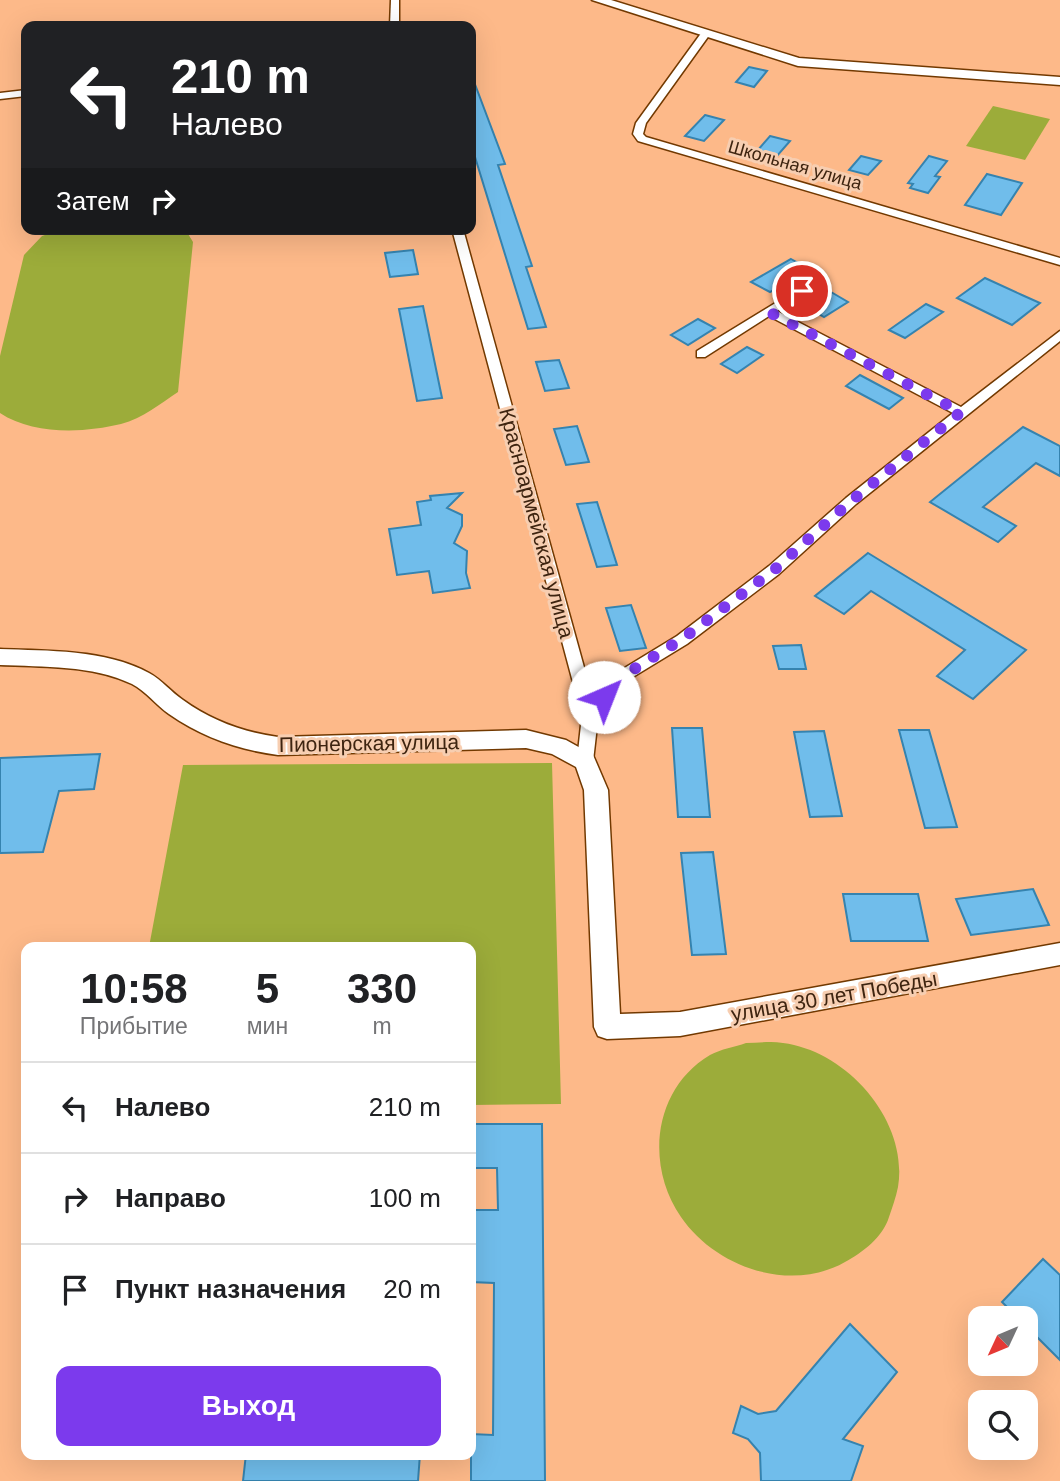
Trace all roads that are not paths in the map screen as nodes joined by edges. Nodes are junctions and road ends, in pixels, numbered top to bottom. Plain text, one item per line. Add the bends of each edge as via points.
1 (395, 0) edge
2 (598, 0) edge
3 (395, 21) edge
4 (705, 34) junction
5 (1060, 81) edge
6 (21, 94) edge
7 (0, 96) edge
8 (459, 235) edge
9 (1060, 262) edge
10 (818, 280) dead end
11 (769, 312) junction
12 (1060, 335) edge
13 (701, 354) dead end
14 (961, 412) junction
15 (0, 657) edge
16 (590, 716) junction
17 (585, 761) junction
18 (1060, 954) edge
19 (607, 1027) joint

1 - 3 street
2 - 4 main road
4 - 5 main road via 799,62
4 - 9 street, Школьная улица via 641,123 638,134 642,139
6 - 7 street
8 - 16 street, Красноармейская улица
10 - 11 street
11 - 13 street
11 - 14 street
12 - 14 street
14 - 16 street via 774,570 682,639 618,679
15 - 17 main road, Пионерская улица via 114,669 141,679 188,716 221,733 257,743 526,739 558,746
16 - 17 street, Красноармейская улица
17 - 19 main road, Красноармейская улица via 596,790
18 - 19 main road, улица 30 лет Победы via 680,1024

